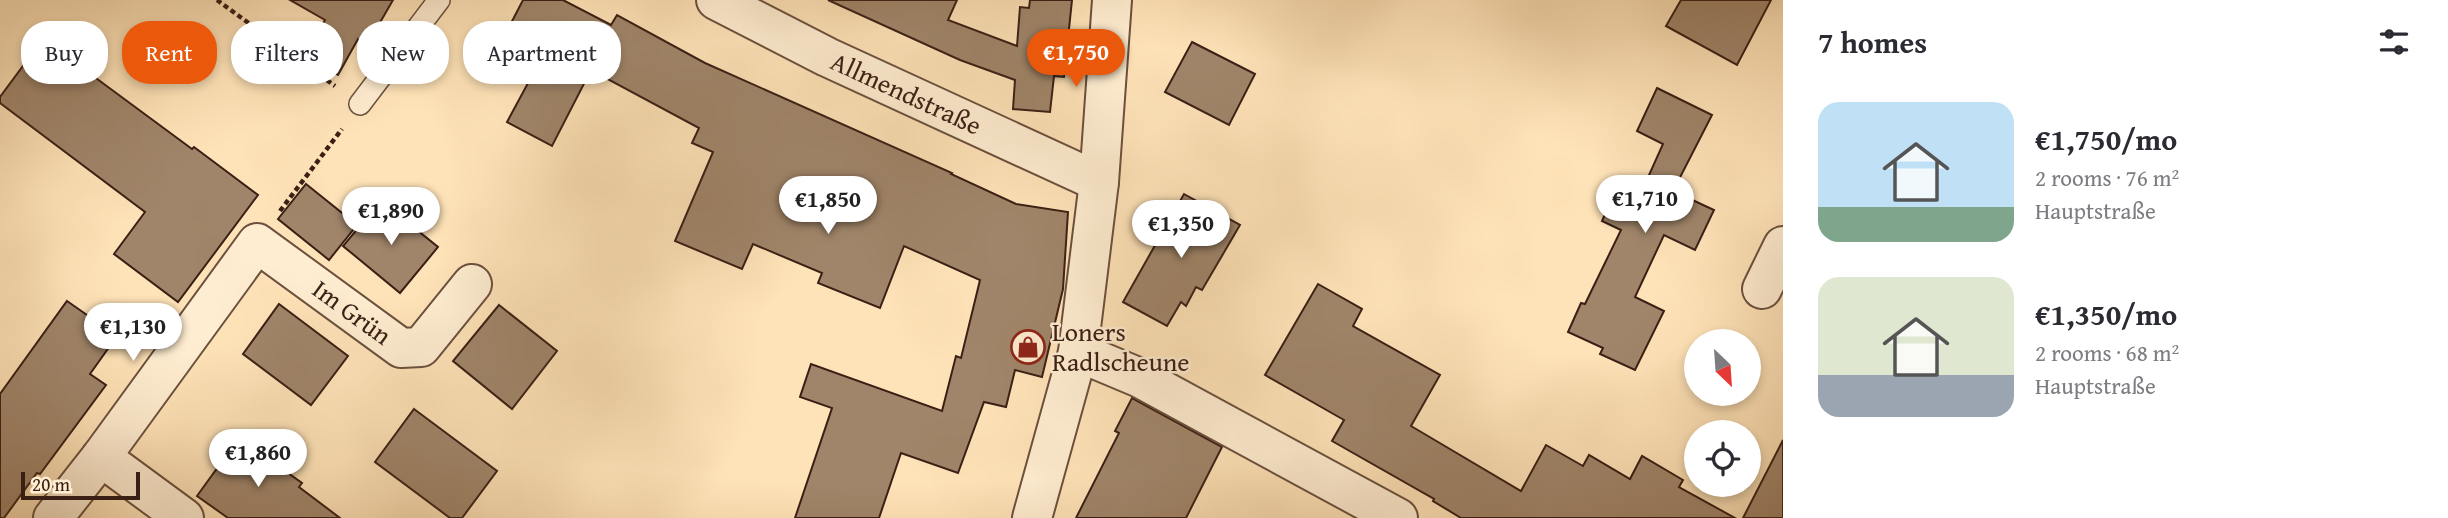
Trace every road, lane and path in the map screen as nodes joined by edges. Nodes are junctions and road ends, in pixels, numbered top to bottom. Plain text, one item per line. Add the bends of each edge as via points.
1 (216, 0) edge
2 (439, 0) edge
3 (716, 0) edge
4 (1112, 0) edge
5 (360, 104) junction
6 (1099, 182) junction
7 (257, 243) junction
8 (1783, 246) edge
9 (472, 284) dead end
10 (1762, 289) dead end
11 (1078, 352) junction
12 (101, 457) junction
13 (54, 518) edge
14 (184, 518) edge
15 (1032, 518) edge
16 (1398, 518) edge

1 - 5 path
2 - 5 lane
3 - 6 street, Allmendstraße via 827,57
4 - 6 street
5 - 7 path
6 - 11 street
7 - 9 street, Im Grün via 401,348 421,347
7 - 12 street
8 - 10 street
11 - 15 street
11 - 16 street via 1140,377
12 - 13 street
12 - 14 street

